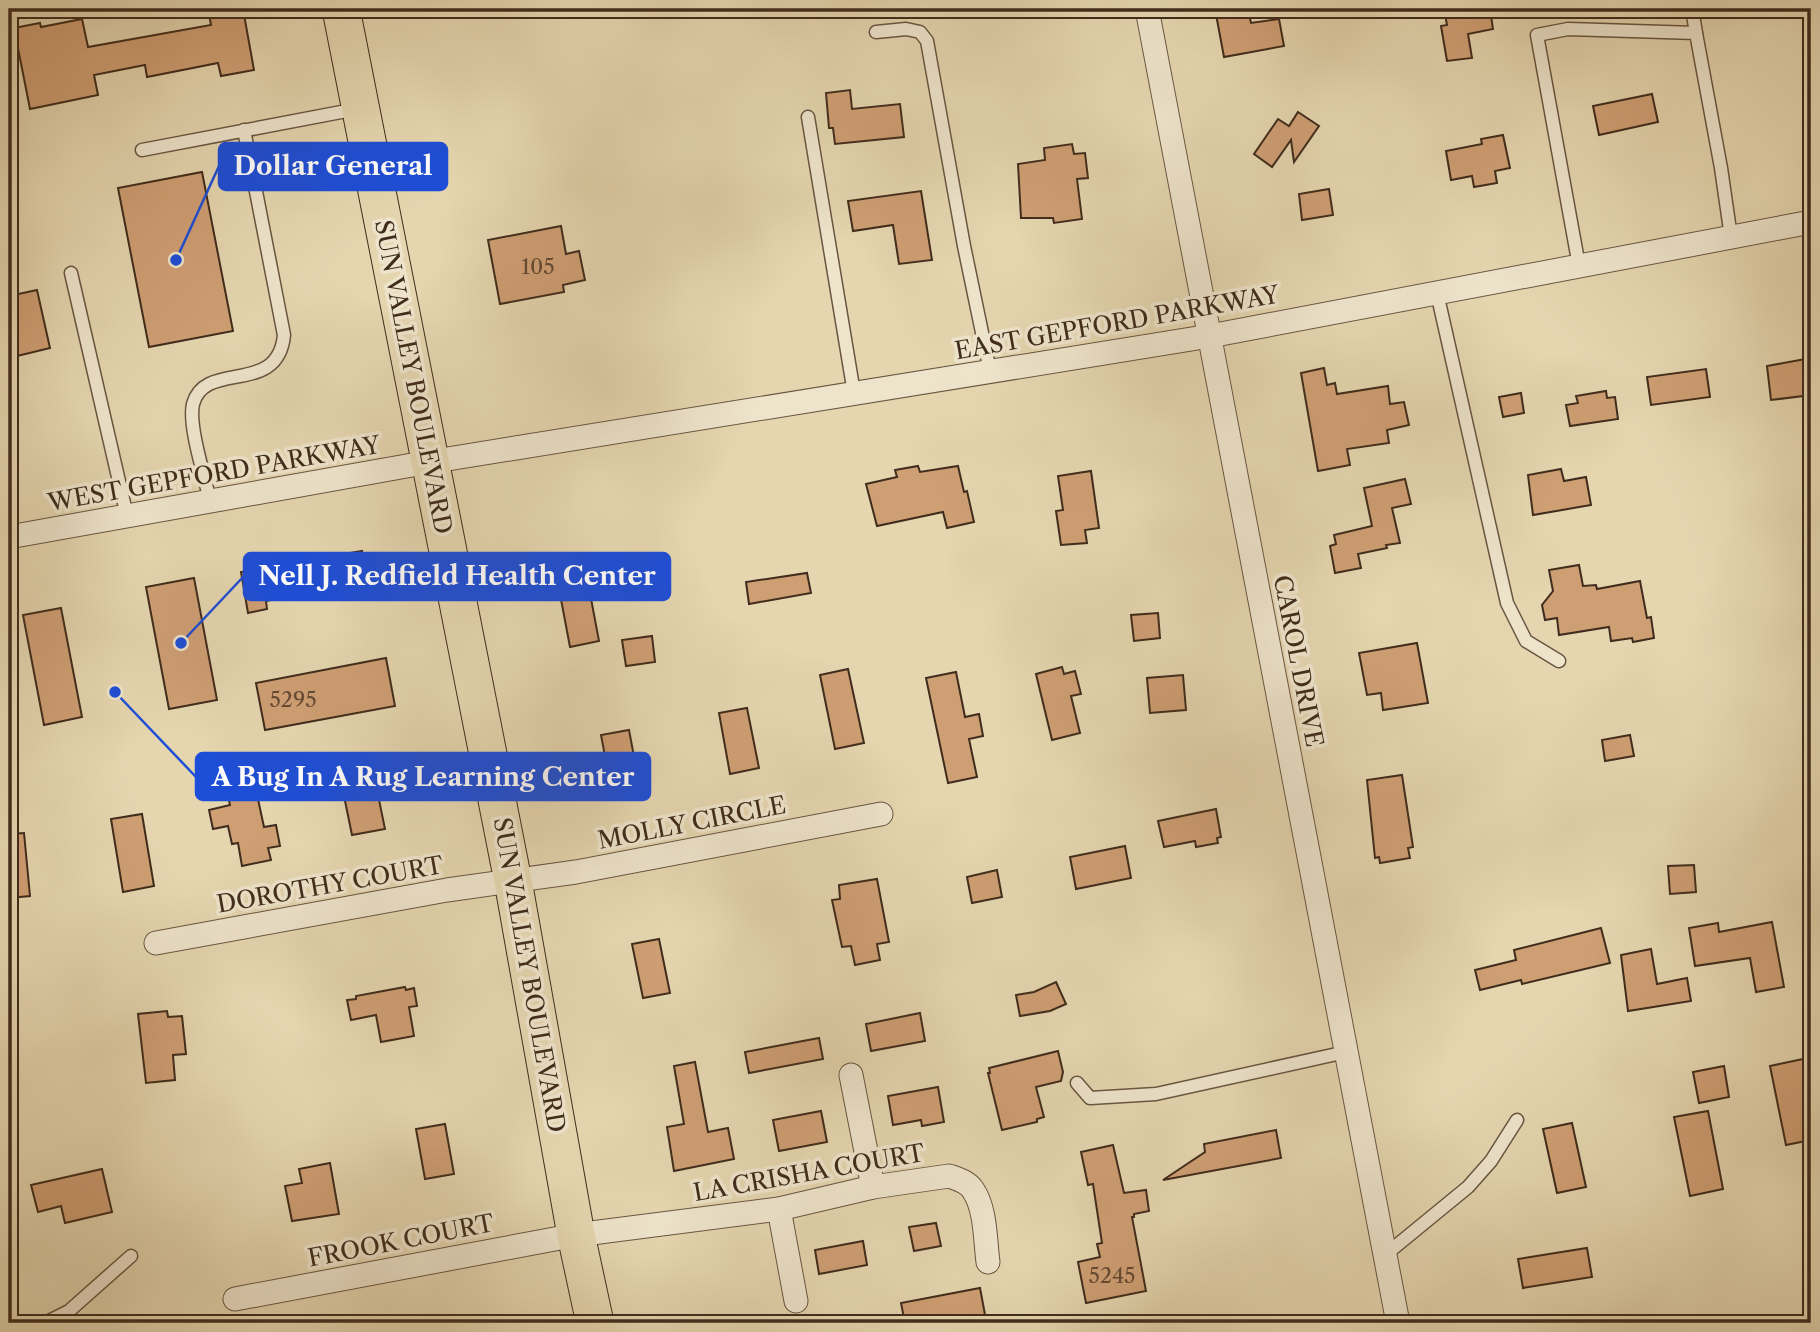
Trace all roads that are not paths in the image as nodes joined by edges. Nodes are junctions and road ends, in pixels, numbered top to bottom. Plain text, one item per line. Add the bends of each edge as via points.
1 (341, 9) edge
2 (1147, 9) edge
3 (1692, 9) edge
4 (876, 32) dead end
5 (1696, 33) junction
6 (361, 108) junction
7 (808, 117) dead end
8 (244, 130) junction
9 (142, 149) dead end
10 (1811, 222) edge
11 (1731, 237) junction
12 (1579, 266) junction
13 (72, 273) dead end
14 (1437, 293) junction
15 (1210, 336) junction
16 (990, 371) junction
17 (853, 393) junction
18 (429, 462) junction
19 (211, 501) junction
20 (127, 516) junction
21 (9, 537) edge
22 (1559, 661) dead end
23 (881, 814) dead end
24 (513, 881) junction
25 (156, 943) dead end
26 (1346, 1052) junction
27 (851, 1075) dead end
28 (1077, 1083) dead end
29 (1517, 1120) dead end
30 (873, 1187) junction
31 (779, 1209) junction
32 (576, 1236) junction
33 (1385, 1255) junction
34 (131, 1256) dead end
35 (988, 1262) dead end
36 (235, 1299) dead end
37 (796, 1301) dead end
38 (45, 1323) edge
39 (595, 1323) edge
40 (1398, 1323) edge

1 - 6 main road, SUN VALLEY BOULEVARD
2 - 15 street, CAROL DRIVE
3 - 5 lane
4 - 16 lane via 906,29 920,32 927,41
5 - 11 lane
5 - 12 lane via 1568,29 1537,35
6 - 8 lane
6 - 18 main road, SUN VALLEY BOULEVARD
7 - 17 lane
8 - 9 lane
8 - 19 lane via 283,349 264,370 219,380 193,402 192,421
10 - 11 street, EAST GEPFORD PARKWAY
11 - 12 street, EAST GEPFORD PARKWAY
12 - 14 street, EAST GEPFORD PARKWAY
13 - 20 lane
14 - 15 street, EAST GEPFORD PARKWAY
14 - 22 lane via 1507,603 1526,641
15 - 16 street, EAST GEPFORD PARKWAY
15 - 26 street, CAROL DRIVE
16 - 17 street, EAST GEPFORD PARKWAY
17 - 18 street, EAST GEPFORD PARKWAY
18 - 19 street, WEST GEPFORD PARKWAY
18 - 24 main road, SUN VALLEY BOULEVARD
19 - 20 street, WEST GEPFORD PARKWAY
20 - 21 street, WEST GEPFORD PARKWAY
23 - 24 street, MOLLY CIRCLE
24 - 25 street, DOROTHY COURT
24 - 32 main road, SUN VALLEY BOULEVARD
26 - 28 lane via 1156,1094 1090,1098
26 - 33 street, CAROL DRIVE
27 - 30 street
29 - 33 lane via 1468,1187
30 - 31 street, LA CRISHA COURT
30 - 35 street, LA CRISHA COURT via 949,1176 961,1180 973,1189 981,1210
31 - 32 street, LA CRISHA COURT
31 - 37 street
32 - 36 street, FROOK COURT
32 - 39 main road, SUN VALLEY BOULEVARD
33 - 40 street, CAROL DRIVE
34 - 38 lane via 69,1311

